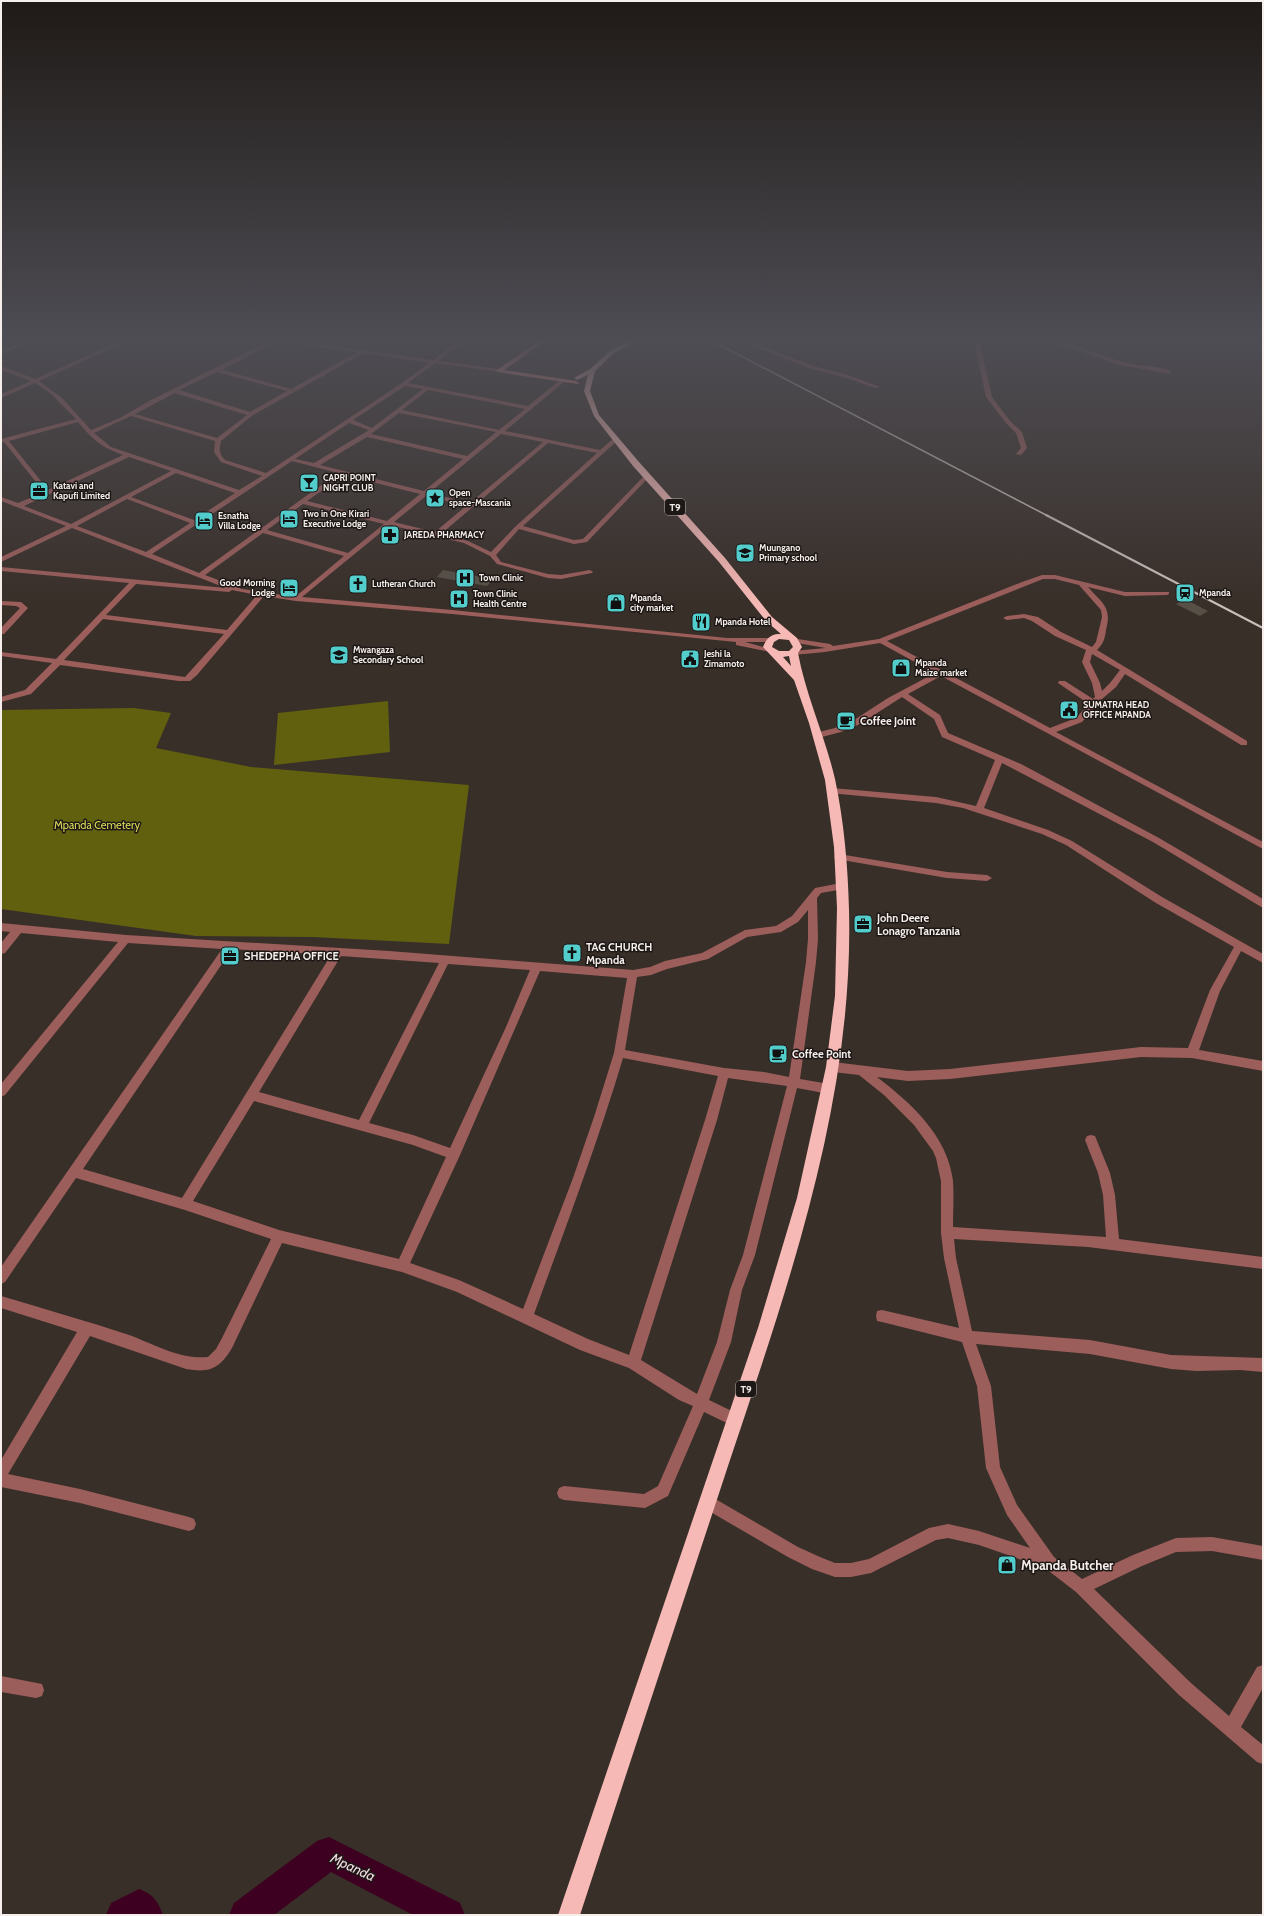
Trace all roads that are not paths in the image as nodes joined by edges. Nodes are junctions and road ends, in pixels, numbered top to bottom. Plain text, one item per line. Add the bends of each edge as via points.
1 (56, 426) edge
2 (85, 426) edge
3 (102, 426) edge
4 (172, 426) edge
5 (235, 426) edge
6 (341, 426) edge
7 (363, 426) edge
8 (378, 426) edge
9 (475, 426) edge
10 (508, 426) edge
11 (604, 426) edge
12 (1013, 426) edge
13 (373, 430) junction
14 (89, 432) junction
15 (501, 432) junction
16 (366, 435) junction
17 (218, 440) junction
18 (615, 440) junction
19 (3, 441) edge
20 (546, 442) junction
21 (109, 448) junction
22 (601, 452) junction
23 (130, 454) junction
24 (1019, 454) dead end
25 (468, 458) junction
26 (290, 459) junction
27 (110, 462) junction
28 (316, 465) junction
29 (177, 470) junction
30 (344, 472) junction
31 (266, 475) junction
32 (647, 476) junction
33 (48, 493) junction
34 (241, 493) junction
35 (425, 493) junction
36 (126, 497) junction
37 (1, 499) edge
38 (303, 502) junction
39 (470, 505) junction
40 (18, 506) junction
41 (196, 523) junction
42 (388, 524) junction
43 (72, 526) junction
44 (518, 527) junction
45 (263, 531) junction
46 (436, 534) junction
47 (146, 555) junction
48 (492, 555) junction
49 (350, 556) junction
50 (1, 560) edge
51 (1, 569) edge
52 (590, 572) dead end
53 (200, 575) junction
54 (134, 582) junction
55 (1082, 584) junction
56 (241, 591) junction
57 (1167, 593) dead end
58 (262, 594) junction
59 (296, 599) junction
60 (1, 603) edge
61 (101, 617) junction
62 (1007, 618) dead end
63 (769, 619) junction
64 (1, 632) edge
65 (229, 632) junction
66 (770, 639) junction
67 (792, 639) junction
68 (727, 640) junction
69 (882, 641) junction
70 (840, 647) junction
71 (1092, 650) junction
72 (772, 652) junction
73 (793, 653) junction
74 (1, 654) edge
75 (58, 662) junction
76 (1124, 670) junction
77 (942, 673) junction
78 (798, 679) junction
79 (1062, 683) dead end
80 (902, 694) junction
81 (1099, 696) junction
82 (3, 701) edge
83 (1093, 703) junction
84 (1050, 731) junction
85 (818, 735) junction
86 (1244, 743) dead end
87 (1000, 758) junction
88 (832, 791) junction
89 (979, 809) junction
90 (1263, 846) edge
91 (840, 856) junction
92 (987, 878) dead end
93 (841, 887) junction
94 (812, 897) junction
95 (1263, 904) edge
96 (1, 927) edge
97 (18, 929) junction
98 (126, 939) junction
99 (1240, 945) junction
100 (228, 946) junction
101 (1, 950) edge
102 (338, 953) junction
103 (1263, 959) edge
104 (445, 960) junction
105 (536, 966) junction
106 (633, 974) junction
107 (619, 1053) junction
108 (1192, 1053) junction
109 (1263, 1066) edge
110 (833, 1067) junction
111 (864, 1072) junction
112 (724, 1073) junction
113 (793, 1081) junction
114 (829, 1089) junction
115 (1, 1092) edge
116 (251, 1095) junction
117 (362, 1125) junction
118 (1091, 1140) dead end
119 (454, 1155) junction
120 (74, 1172) junction
121 (185, 1204) junction
122 (947, 1233) junction
123 (279, 1236) junction
124 (1113, 1244) junction
125 (1263, 1263) edge
126 (402, 1266) junction
127 (1, 1278) edge
128 (1, 1302) edge
129 (882, 1316) dead end
130 (526, 1317) junction
131 (88, 1328) junction
132 (967, 1337) junction
133 (633, 1363) junction
134 (1263, 1365) edge
135 (701, 1403) junction
136 (735, 1420) junction
137 (1, 1473) edge
138 (1, 1480) edge
139 (564, 1493) dead end
140 (707, 1502) junction
141 (189, 1524) dead end
142 (1263, 1553) edge
143 (1049, 1562) junction
144 (1081, 1587) junction
145 (1263, 1673) edge
146 (1, 1684) edge
147 (36, 1690) dead end
148 (1231, 1729) junction
149 (1263, 1756) edge
150 (569, 1915) edge

1 - 19 street
2 - 14 street
3 - 14 street
4 - 17 street
5 - 17 street
6 - 26 street
7 - 13 street
8 - 13 street
9 - 15 street
10 - 15 street
11 - 18 highway, T9
12 - 24 street via 1021,436 1024,448
13 - 16 street
14 - 21 street
15 - 20 street
15 - 25 street
16 - 25 street
16 - 28 street
17 - 31 street via 216,452 224,461
18 - 22 street
18 - 32 highway, T9
19 - 33 street
20 - 22 street
20 - 39 street
21 - 23 street
21 - 27 street
22 - 44 street
23 - 27 street
23 - 29 street
25 - 35 street
26 - 28 street
26 - 31 street
27 - 33 street
28 - 30 street
29 - 34 street
29 - 36 street
30 - 35 street
30 - 38 street
31 - 34 street
32 - 44 street via 585,541 574,542
32 - 63 highway, T9 via 722,560
33 - 40 street
34 - 41 street
35 - 39 street
35 - 42 street
36 - 41 street
36 - 43 street
37 - 40 street
38 - 42 street
38 - 45 street
39 - 46 street
40 - 43 street
41 - 47 street
42 - 46 street
42 - 49 street
43 - 47 street
43 - 50 street
44 - 48 street
45 - 49 street
45 - 53 street
46 - 48 street via 466,542
47 - 53 street
48 - 52 street via 499,563 548,576 562,577
49 - 59 street
51 - 54 street
53 - 56 street
54 - 56 street
54 - 61 street
55 - 57 street via 1125,594
55 - 69 street via 1055,577 1042,577
55 - 71 street via 1106,616 1100,642
56 - 58 street
58 - 59 street
58 - 65 street
59 - 68 street
60 - 64 street via 18,604 24,608
61 - 65 street
61 - 75 street
62 - 71 street via 1024,616 1035,619 1058,634
63 - 66 highway
63 - 67 highway, T9
65 - 75 street via 194,673 182,680
66 - 67 highway via 783,636
66 - 68 street
66 - 72 highway via 767,647
67 - 70 street
67 - 73 highway, T9 via 798,647
68 - 72 street
69 - 70 street
69 - 77 street
70 - 73 street
71 - 76 street
71 - 81 street via 1086,662 1096,682
72 - 73 highway
72 - 78 highway, T9
73 - 78 highway, T9
74 - 75 street
75 - 82 street via 28,692
76 - 81 street via 1113,685
76 - 86 street
77 - 80 street
77 - 84 street
78 - 85 highway, T9
79 - 83 street
80 - 85 street via 852,724
80 - 87 street via 936,717 945,735
81 - 83 street
83 - 84 street via 1079,720
84 - 90 street
85 - 88 highway, T9
87 - 89 street
87 - 95 street via 1156,840
88 - 89 street via 936,800
88 - 91 highway, T9
89 - 99 street via 1033,827 1069,843 1159,900
91 - 92 street via 947,875
91 - 93 highway, T9
93 - 94 street via 818,890
93 - 110 highway, T9 via 841,996
94 - 106 street via 795,919 778,929 745,934 704,956
94 - 113 street via 811,962 800,1049
96 - 97 street
97 - 98 street
97 - 101 street
98 - 100 street
98 - 115 street
99 - 103 street
99 - 108 street via 1215,990
100 - 102 street
100 - 120 street
102 - 104 street
102 - 116 street
104 - 105 street
104 - 117 street
105 - 106 street
105 - 119 street
106 - 107 street
107 - 112 street
107 - 130 street via 579,1178
108 - 109 street
108 - 111 street via 1121,1053 950,1074 908,1076
110 - 111 street
110 - 114 highway, T9
111 - 122 street via 910,1112 937,1147 945,1166 947,1181
112 - 113 street
112 - 133 street
113 - 114 street
113 - 135 street via 749,1255 736,1290 724,1342
114 - 136 highway, T9 via 804,1198 766,1328
116 - 117 street
116 - 121 street
117 - 119 street
118 - 124 street via 1104,1173 1109,1195
119 - 126 street
120 - 121 street
120 - 127 street
121 - 123 street
122 - 124 street
122 - 132 street
123 - 126 street
123 - 131 street via 227,1343 212,1362 203,1364 185,1361
124 - 125 street
126 - 130 street via 459,1286
128 - 131 street
129 - 132 street
130 - 133 street via 585,1345
131 - 137 street
132 - 134 street via 1090,1347 1171,1362
132 - 143 street via 984,1386 992,1468 1012,1510
133 - 135 street
135 - 136 street
135 - 139 street via 663,1491 645,1501
136 - 140 highway, T9
138 - 141 street via 80,1496
140 - 143 street via 794,1552 835,1570 871,1566 934,1534 948,1531 979,1538
140 - 150 highway, T9
142 - 144 street via 1212,1544 1176,1545
143 - 144 street
144 - 148 street via 1185,1689
145 - 148 street
146 - 147 street
148 - 149 street

